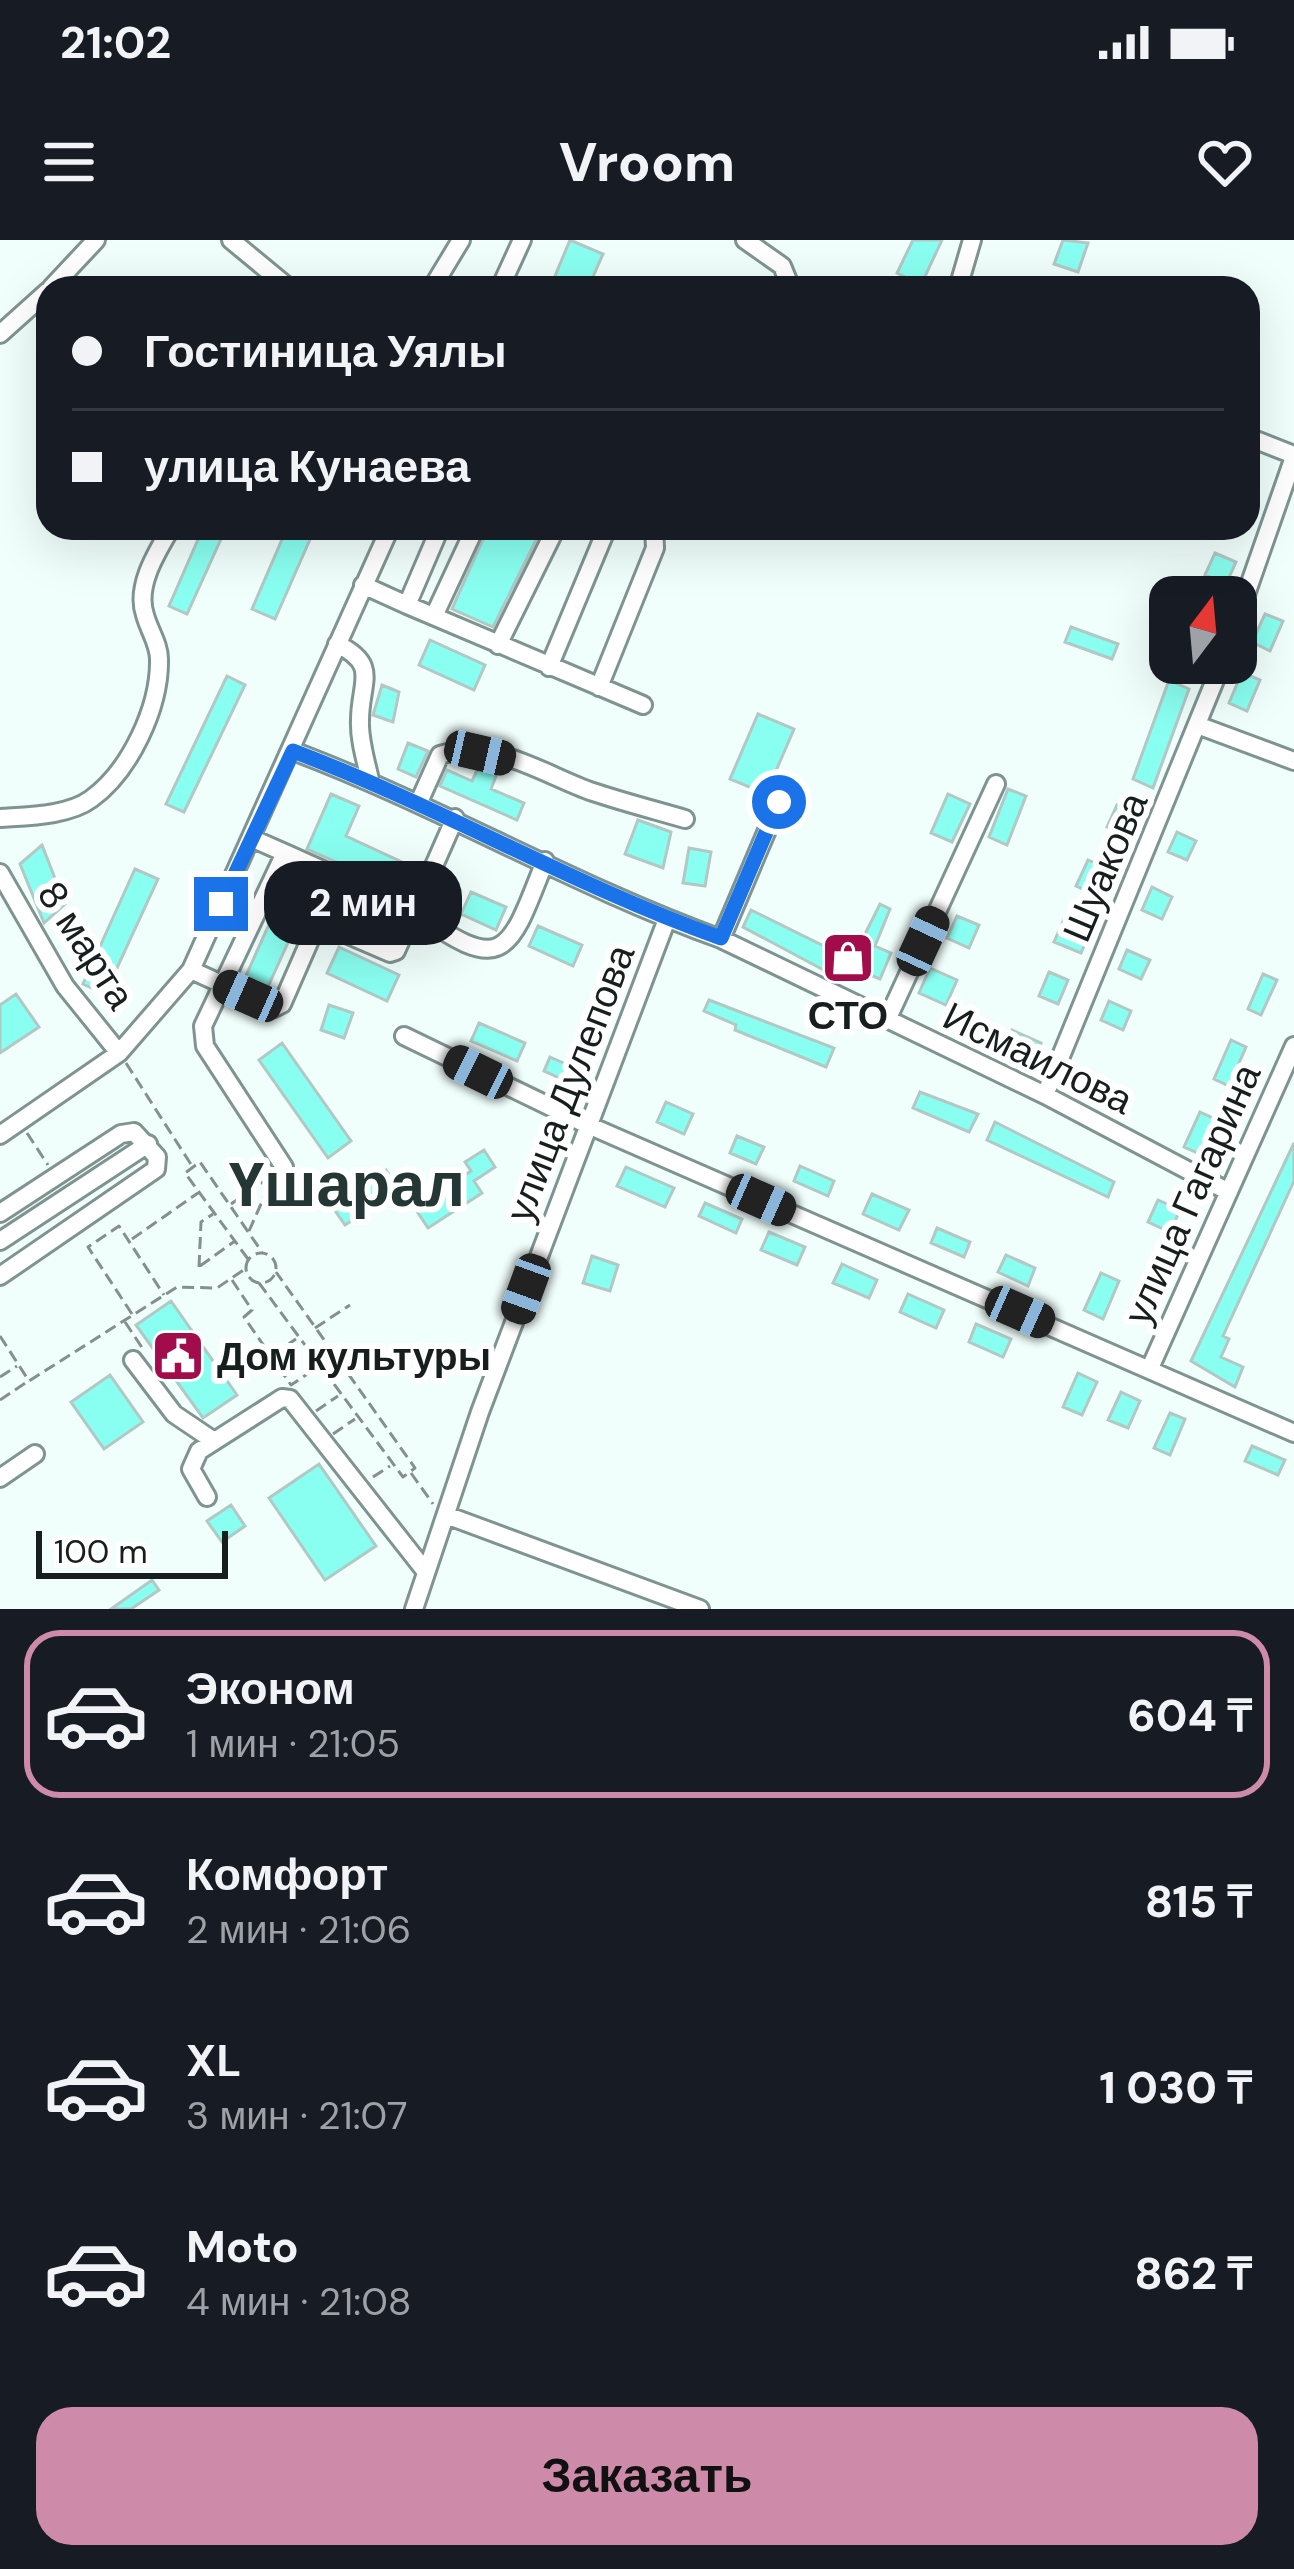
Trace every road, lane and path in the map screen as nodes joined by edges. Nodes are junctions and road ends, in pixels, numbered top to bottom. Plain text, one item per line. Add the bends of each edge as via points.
1 (96, 240) edge
2 (231, 240) edge
3 (461, 240) edge
4 (522, 240) edge
5 (745, 240) edge
6 (972, 240) edge
7 (62, 276) edge
8 (274, 276) edge
9 (439, 276) edge
10 (506, 276) edge
11 (786, 276) edge
12 (962, 276) edge
13 (36, 302) edge
14 (0, 334) edge
15 (1260, 442) edge
16 (1294, 456) edge
17 (164, 540) edge
18 (384, 540) edge
19 (435, 540) edge
20 (469, 540) edge
21 (550, 540) edge
22 (602, 540) edge
23 (655, 540) edge
24 (1252, 576) edge
25 (363, 585) junction
26 (406, 605) junction
27 (434, 616) junction
28 (338, 644) junction
29 (498, 645) junction
30 (549, 668) junction
31 (1215, 684) edge
32 (598, 686) junction
33 (643, 706) dead end
34 (1200, 726) junction
35 (293, 751) junction
36 (1294, 761) edge
37 (370, 780) junction
38 (995, 784) dead end
39 (418, 802) junction
40 (779, 802) dead end
41 (0, 818) edge
42 (454, 818) junction
43 (685, 819) dead end
44 (251, 838) junction
45 (285, 853) junction
46 (545, 861) junction
47 (0, 873) edge
48 (338, 876) junction
49 (414, 910) junction
50 (667, 919) junction
51 (318, 922) junction
52 (721, 938) junction
53 (191, 970) junction
54 (223, 985) junction
55 (887, 1020) junction
56 (404, 1036) dead end
57 (1294, 1046) edge
58 (119, 1053) junction
59 (1045, 1095) junction
60 (19, 1122) junction
61 (588, 1125) junction
62 (0, 1136) edge
63 (148, 1144) junction
64 (193, 1167) junction
65 (284, 1167) dead end
66 (56, 1176) junction
67 (1227, 1191) junction
68 (200, 1192) junction
69 (230, 1205) junction
70 (214, 1213) junction
71 (0, 1214) edge
72 (248, 1232) junction
73 (0, 1241) edge
74 (129, 1241) junction
75 (235, 1241) junction
76 (262, 1252) junction
77 (248, 1258) junction
78 (245, 1269) junction
79 (276, 1272) junction
80 (0, 1276) edge
81 (231, 1279) junction
82 (257, 1282) junction
83 (241, 1294) junction
84 (164, 1295) junction
85 (350, 1305) dead end
86 (133, 1315) junction
87 (314, 1329) junction
88 (0, 1336) edge
89 (297, 1338) junction
90 (271, 1356) junction
91 (133, 1360) dead end
92 (19, 1365) junction
93 (318, 1366) junction
94 (1150, 1369) junction
95 (0, 1377) edge
96 (29, 1381) junction
97 (339, 1395) junction
98 (0, 1400) edge
99 (306, 1418) junction
100 (356, 1418) junction
101 (1294, 1433) edge
102 (214, 1441) junction
103 (324, 1441) junction
104 (35, 1454) dead end
105 (392, 1465) junction
106 (410, 1472) junction
107 (0, 1478) edge
108 (360, 1487) junction
109 (207, 1498) dead end
110 (446, 1515) junction
111 (426, 1572) junction
112 (414, 1609) edge
113 (700, 1609) edge

1 - 7 street
2 - 8 street
3 - 9 street
4 - 10 street
5 - 11 street
6 - 12 street
13 - 14 street
15 - 16 street
16 - 24 street
17 - 41 street via 142,609 160,654 144,728 89,801
18 - 25 street
19 - 26 street
20 - 27 street
21 - 29 street
22 - 30 street
23 - 32 street
25 - 26 street
25 - 28 street
26 - 27 street
27 - 29 street
28 - 35 street
28 - 37 street via 365,669 360,720
29 - 30 street
30 - 32 street
31 - 34 street, Шуакова
32 - 33 street
34 - 36 street
34 - 59 street, Шуакова
35 - 37 street, Исмаилова
35 - 44 street
37 - 39 street, Исмаилова
38 - 55 street
39 - 42 street, Исмаилова
39 - 43 street via 440,755 455,750 534,765
40 - 52 street
42 - 46 street, Исмаилова
42 - 49 street
44 - 45 street
44 - 53 street
45 - 48 street
45 - 54 street
46 - 49 street via 517,935 488,951 464,947
46 - 50 street, Исмаилова
47 - 58 street, 8 марта via 65,986
48 - 49 street
48 - 51 street
49 - 51 street via 390,952
50 - 52 street, Исмаилова
50 - 61 street, улица Дулепова
51 - 54 street via 282,1004 274,1008
52 - 55 street, Исмаилова
53 - 54 street
53 - 58 street
54 - 65 street via 202,1026 206,1046
55 - 59 street, Исмаилова
56 - 61 street
57 - 67 street, улица Гагарина
58 - 60 street
58 - 64 path
59 - 67 street, Исмаилова
60 - 62 street
60 - 66 path
61 - 94 street
61 - 110 street, улица Дулепова
63 - 66 street via 134,1132 121,1134
63 - 73 street
63 - 80 street via 156,1169
64 - 68 path via 185,1173
64 - 69 path via 200,1162
66 - 71 street
67 - 94 street, улица Гагарина
68 - 70 path
68 - 74 path
69 - 72 path
69 - 72 path via 275,1174
70 - 75 path
70 - 75 path via 202,1222 199,1267
72 - 76 path
74 - 84 path
74 - 86 path via 119,1226 88,1247
75 - 77 path
76 - 77 path
76 - 79 path
77 - 78 path
78 - 81 path
78 - 82 path
79 - 82 path
79 - 87 path
81 - 83 path
81 - 84 path
82 - 83 path
82 - 89 path
83 - 90 path via 252,1310 244,1317
84 - 86 path
85 - 87 path
86 - 96 path
87 - 106 path via 415,1468
88 - 92 path
89 - 90 path
89 - 93 path
90 - 93 path via 291,1385
91 - 102 street via 174,1414
92 - 95 path
92 - 96 path
93 - 97 path
94 - 101 street
96 - 98 path
97 - 99 path
97 - 100 path
99 - 102 street via 282,1398
99 - 103 street
100 - 103 path
100 - 105 path
102 - 109 street via 191,1469
103 - 108 street
104 - 107 street
105 - 106 path via 403,1478
105 - 108 path
106 - 110 path
108 - 111 street
110 - 111 street, улица Дулепова
110 - 113 street
111 - 112 street, улица Дулепова

